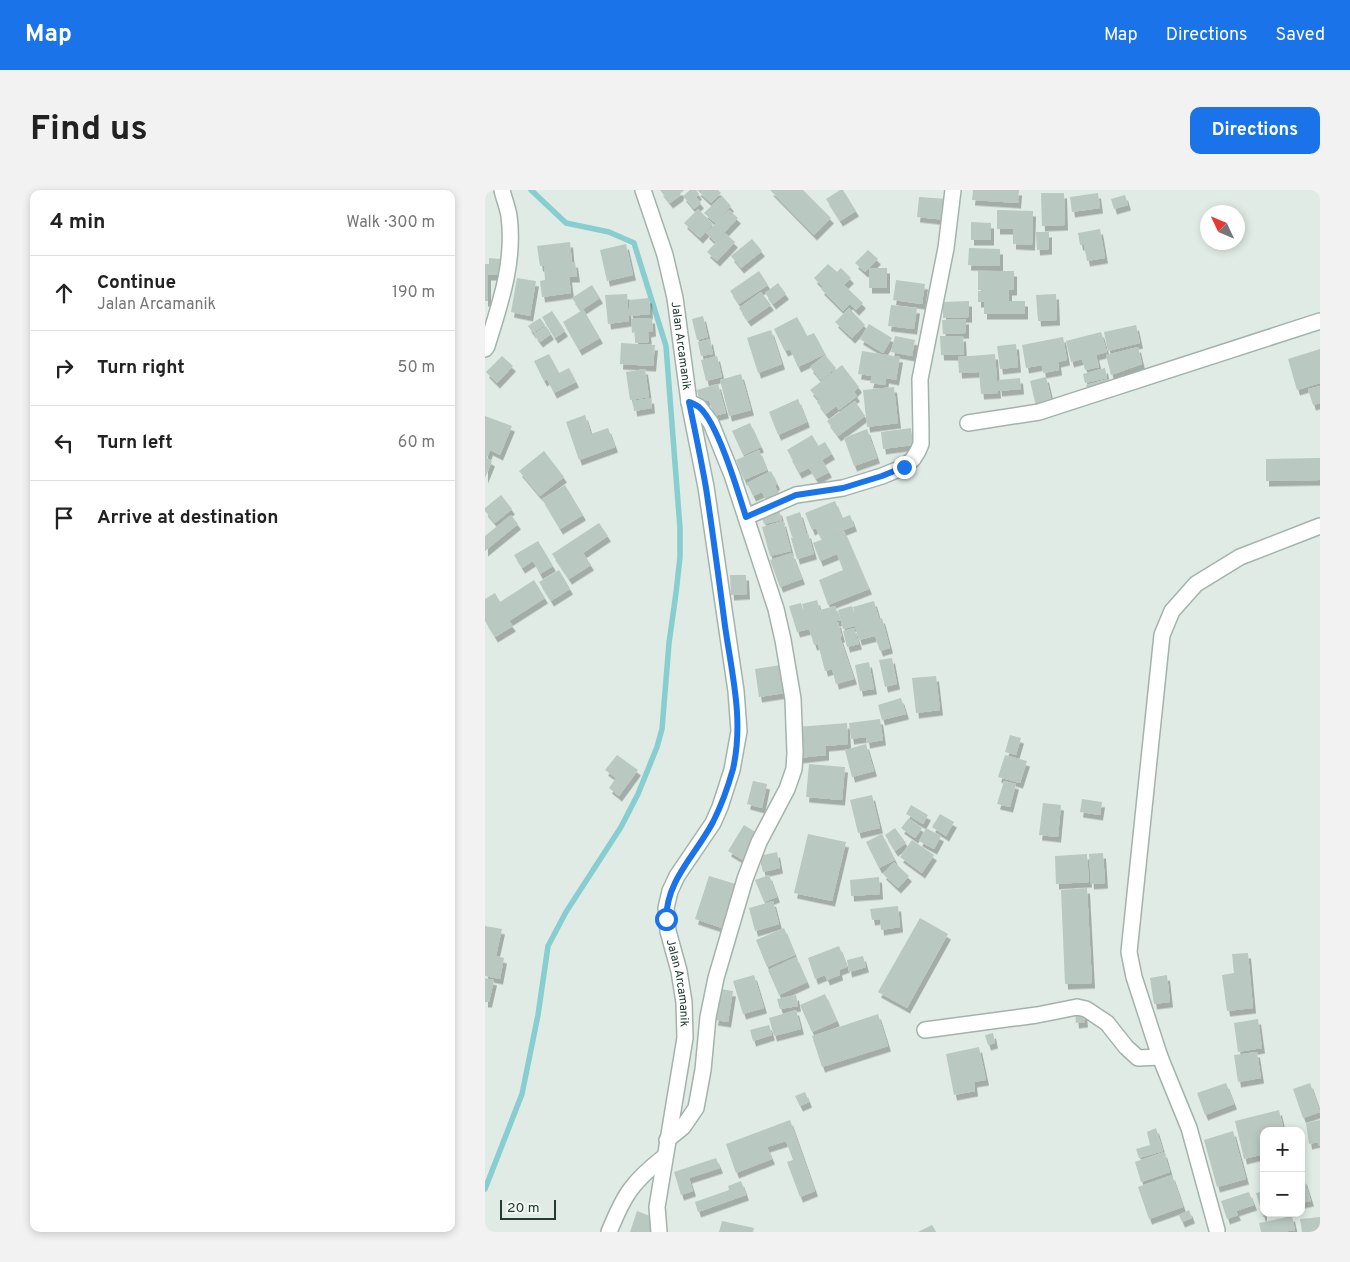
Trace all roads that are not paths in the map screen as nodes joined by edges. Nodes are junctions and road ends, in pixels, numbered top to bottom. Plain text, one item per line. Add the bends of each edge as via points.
1 (501, 190) edge
2 (643, 190) edge
3 (953, 190) edge
4 (1320, 322) edge
5 (485, 349) edge
6 (689, 402) junction
7 (968, 423) dead end
8 (746, 517) junction
9 (1320, 526) edge
10 (925, 1030) dead end
11 (1160, 1057) junction
12 (667, 1140) junction
13 (664, 1157) junction
14 (1215, 1231) edge
15 (609, 1232) edge
16 (659, 1232) edge

1 - 5 street via 509,216 509,267 503,297
2 - 6 street, Jalan Arcamanik via 665,255 675,298
3 - 8 street via 947,248 920,379 919,451 904,467 882,476 843,488 796,495
4 - 7 street via 1039,412
6 - 8 street via 699,407 711,423
6 - 12 street, Jalan Arcamanik via 706,487 739,731 732,770 720,807 677,876 666,908 685,1018 683,1054
8 - 12 street via 783,640 793,699 794,769 759,842 716,978 696,1108 683,1127
9 - 11 street via 1240,558 1196,584 1173,612 1162,635 1129,952
10 - 11 street via 1077,1007 1107,1023 1138,1058
11 - 14 street via 1189,1128
12 - 13 street, Jalan Arcamanik
13 - 15 street via 630,1188
13 - 16 street, Jalan Arcamanik via 657,1207

